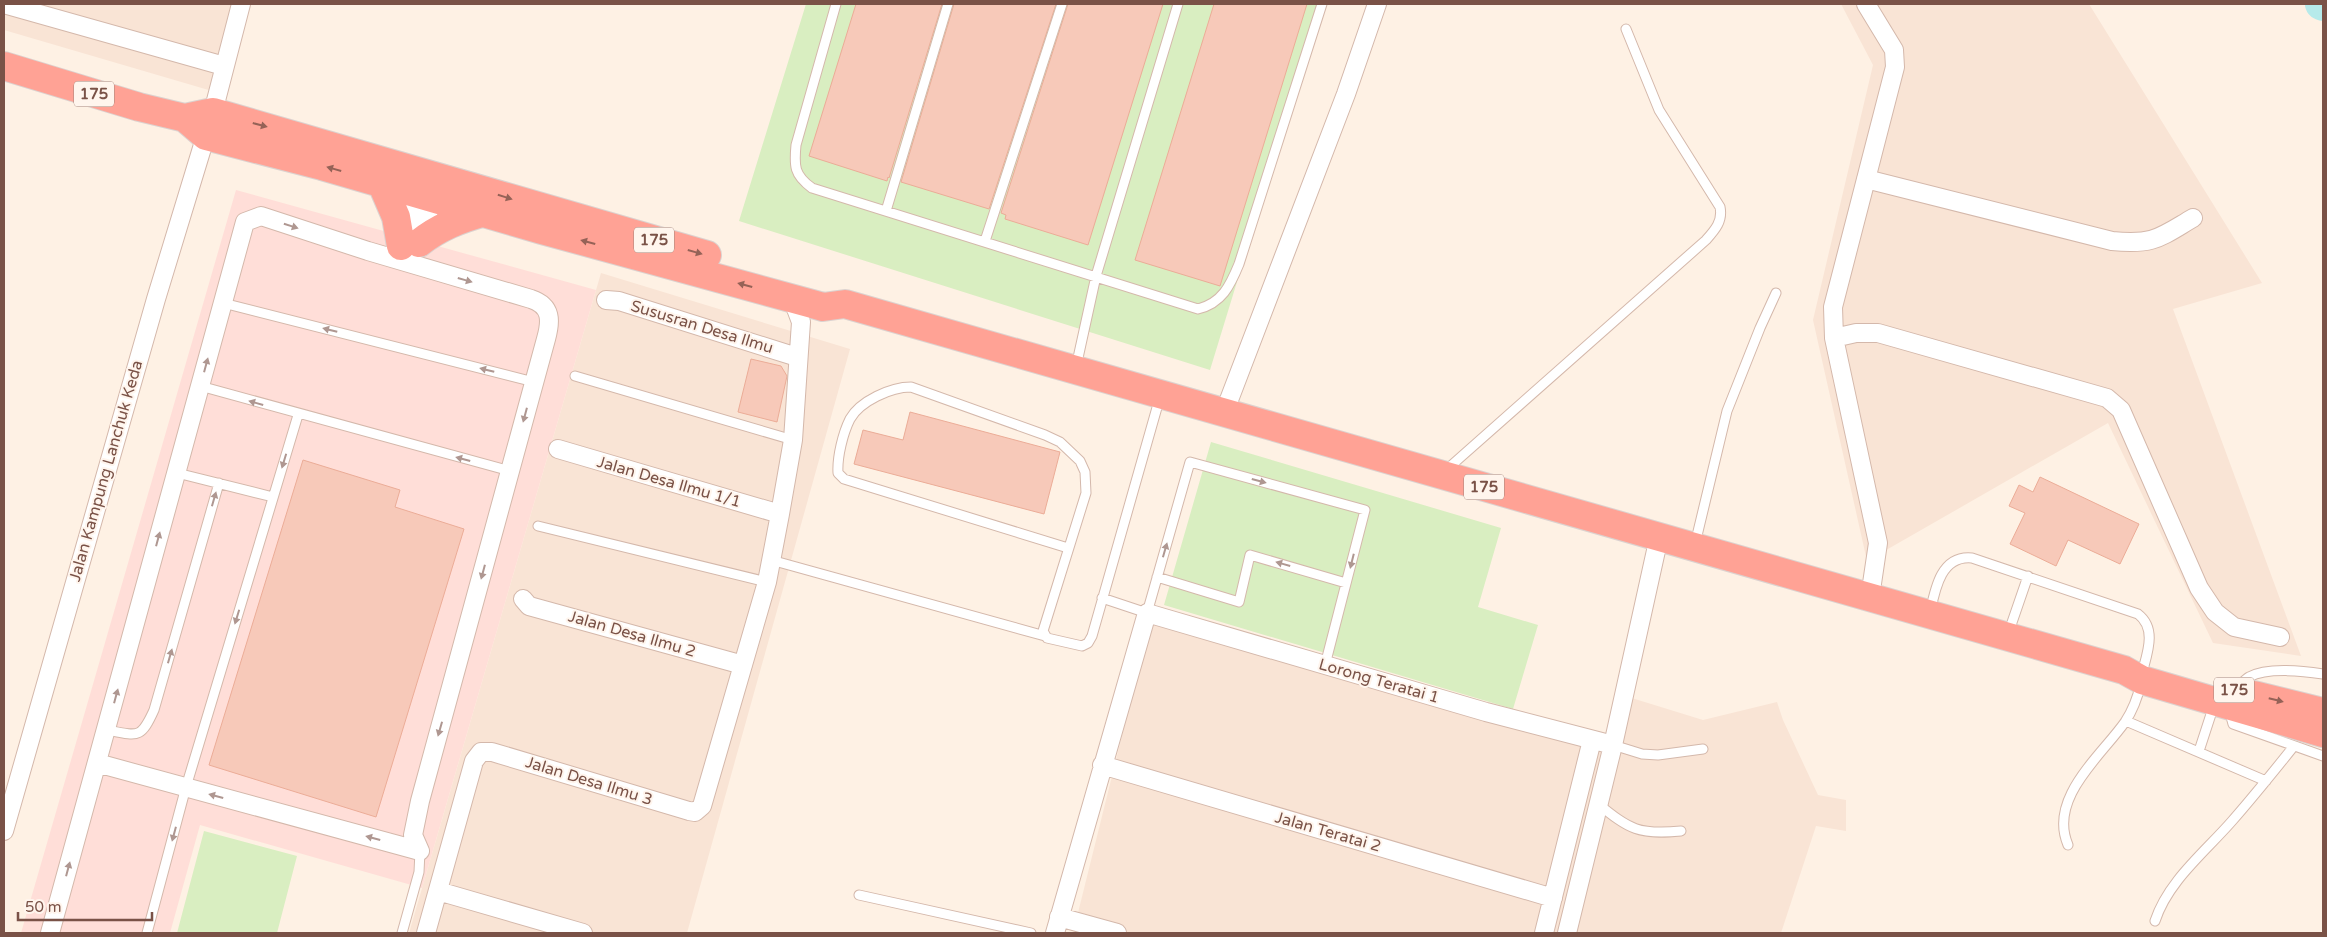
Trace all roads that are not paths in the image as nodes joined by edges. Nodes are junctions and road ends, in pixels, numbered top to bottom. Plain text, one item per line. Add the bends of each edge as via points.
1 (4, 4) edge
2 (241, 4) edge
3 (836, 4) edge
4 (948, 4) edge
5 (1062, 4) edge
6 (1178, 4) edge
7 (1322, 4) edge
8 (1377, 4) edge
9 (1866, 4) edge
10 (1626, 29) dead end
11 (4, 66) edge
12 (224, 66) junction
13 (210, 124) junction
14 (1866, 179) junction
15 (381, 182) junction
16 (422, 187) junction
17 (886, 211) junction
18 (484, 212) junction
19 (2193, 218) dead end
20 (985, 240) junction
21 (401, 248) junction
22 (435, 271) junction
23 (1096, 276) junction
24 (1776, 293) dead end
25 (606, 300) dead end
26 (223, 303) junction
27 (845, 304) junction
28 (803, 308) junction
29 (1834, 338) junction
30 (797, 357) junction
31 (1076, 370) junction
32 (575, 376) dead end
33 (534, 382) junction
34 (200, 386) junction
35 (1161, 394) junction
36 (1224, 413) junction
37 (298, 415) junction
38 (793, 440) junction
39 (558, 449) dead end
40 (510, 471) junction
41 (176, 473) junction
42 (1441, 475) junction
43 (219, 483) junction
44 (273, 497) junction
45 (780, 514) junction
46 (538, 526) dead end
47 (1659, 537) junction
48 (1694, 547) junction
49 (1068, 548) junction
50 (771, 560) junction
51 (2028, 576) junction
52 (1157, 577) junction
53 (767, 582) junction
54 (1346, 583) junction
55 (1870, 597) junction
56 (1102, 598) junction
57 (523, 599) dead end
58 (1147, 613) junction
59 (1930, 614) junction
60 (1045, 636) junction
61 (2007, 637) junction
62 (2280, 637) dead end
63 (744, 665) junction
64 (1326, 665) junction
65 (2137, 672) junction
66 (2323, 674) edge
67 (2226, 700) junction
68 (2323, 712) edge
69 (2126, 721) junction
70 (106, 730) junction
71 (2323, 734) edge
72 (1592, 740) junction
73 (1613, 745) junction
74 (2294, 746) junction
75 (1703, 749) dead end
76 (2199, 751) junction
77 (2323, 756) edge
78 (97, 763) junction
79 (1102, 765) junction
80 (2266, 781) junction
81 (186, 787) junction
82 (1597, 803) junction
83 (1681, 830) dead end
84 (4, 831) edge
85 (2068, 845) dead end
86 (420, 851) junction
87 (438, 891) junction
88 (859, 895) dead end
89 (1553, 898) junction
90 (2155, 921) dead end
91 (1057, 925) edge
92 (50, 933) edge
93 (147, 933) edge
94 (402, 933) edge
95 (426, 933) edge
96 (583, 933) edge
97 (1031, 933) edge
98 (1117, 933) edge
99 (1544, 933) edge
100 (1567, 933) edge

1 - 12 street
2 - 12 street, Jalan Kampung Lanchuk Keda
3 - 17 lane via 796,145 796,170 812,188
4 - 17 lane
5 - 20 lane
6 - 23 lane
7 - 23 lane via 1231,285 1211,306 1198,309
8 - 36 street
9 - 14 street via 1894,50 1895,67
10 - 42 lane via 1659,110 1720,206 1721,217 1717,227
11 - 13 highway, 175 via 139,107
12 - 13 street, Jalan Kampung Lanchuk Keda
15 -> 13 highway, 175
13 -> 16 highway, 175
13 - 84 street, Jalan Kampung Lanchuk Keda via 150,318
14 - 19 street via 2112,241 2139,244 2157,239
14 - 29 street via 1834,307
15 - 16 highway, 175
15 - 21 highway via 396,217
16 - 18 highway, 175
16 - 21 street
16 -> 27 highway, 175 via 459,182 827,290
17 - 20 lane
18 - 21 highway via 448,224
28 -> 18 highway, 175
20 - 23 lane
21 - 22 street
21 - 22 street
26 -> 21 street via 245,222 252,218 261,216
22 -> 33 street via 543,305 550,323
23 - 31 lane
24 - 48 lane via 1727,411
25 - 30 street, Sususran Desa Ilmu via 619,301
33 -> 26 lane
34 -> 26 street
27 - 28 highway, 175
27 - 31 highway, 175
28 - 30 street
29 - 55 street via 1878,543
29 - 62 street via 1878,333 2107,398 2121,410 2199,588 2215,612 2234,627
30 - 38 street
31 - 35 highway, 175
32 - 38 lane
33 -> 40 street
37 -> 34 lane
34 - 41 street
35 - 36 highway, 175
35 - 56 lane
36 - 42 highway, 175
40 -> 37 lane
37 -> 44 lane
38 - 45 street
39 - 45 street, Jalan Desa Ilmu 1/1
40 -> 86 street via 418,810 413,835
41 - 43 lane
70 -> 41 street
42 - 47 highway, 175
43 - 44 lane
70 -> 43 lane via 134,735 146,727
44 -> 81 lane
45 - 50 street
46 - 53 lane
47 - 48 highway, 175
47 - 73 street
48 - 55 highway, 175
49 - 49 lane via 1087,482 1080,461 1060,442 911,387 882,394 854,413 837,462 838,473 844,478
49 - 60 lane via 1044,626
50 - 53 street
50 - 60 lane
51 - 59 lane via 1972,558 1960,558 1949,564 1935,588
51 - 61 lane
51 - 65 lane via 2138,614 2149,628 2150,642
54 -> 52 lane via 1250,555 1239,602
52 -> 54 lane via 1190,462 1365,510
52 - 58 lane
53 - 63 street
54 - 64 lane
55 - 59 highway, 175
56 - 58 lane
56 - 60 lane via 1092,636 1085,645 1078,646
57 - 63 street, Jalan Desa Ilmu 2 via 529,606
58 - 64 street, Lorong Teratai 1
58 - 79 street
59 - 61 highway, 175
61 - 65 highway, 175
63 - 87 street, Jalan Desa Ilmu 3 via 704,801 695,812 487,751 474,760
64 - 72 street, Lorong Teratai 1
65 - 67 highway, 175
65 - 69 lane via 2135,702
66 - 67 lane via 2267,672 2249,676
67 -> 68 highway, 175
67 - 71 highway, 175
67 - 74 lane via 2234,724
67 - 76 lane
69 - 76 lane
69 - 85 lane via 2071,792 2062,833
70 - 78 street
72 - 73 street, Lorong Teratai 1
72 - 89 street
73 - 75 lane via 1658,755
73 - 82 street
74 - 77 lane
74 - 80 lane
76 - 80 lane
78 - 81 street
92 -> 78 street
79 - 89 street, Jalan Teratai 2
79 - 91 street
80 - 90 lane via 2173,886
86 -> 81 street
81 -> 93 lane
82 - 83 lane via 1620,822 1636,830 1654,833
82 - 100 street
86 - 94 lane via 419,872
87 - 95 street
87 - 96 street
88 - 97 lane
89 - 99 street
91 - 98 street

